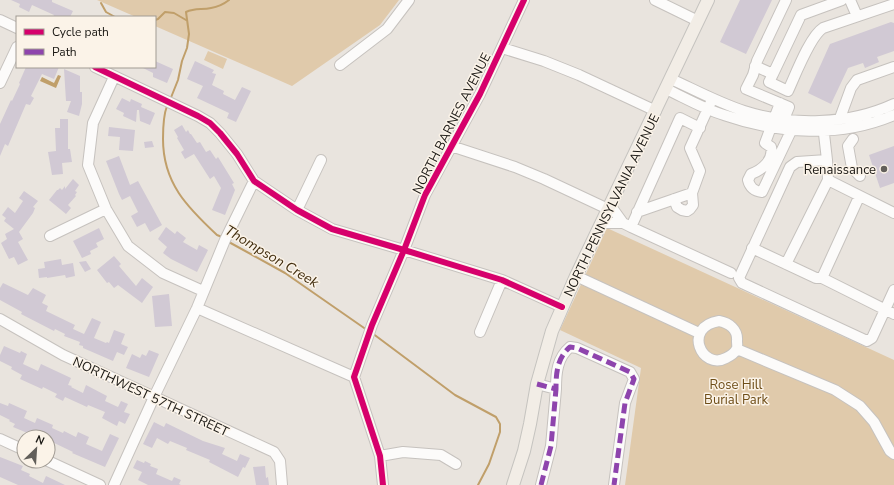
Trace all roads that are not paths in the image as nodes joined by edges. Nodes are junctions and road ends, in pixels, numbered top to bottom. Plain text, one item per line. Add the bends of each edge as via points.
1 (409, 0) edge
2 (524, 0) edge
3 (655, 0) edge
4 (708, 0) edge
5 (786, 0) edge
6 (842, 0) edge
7 (850, 0) edge
8 (894, 4) edge
9 (857, 16) junction
10 (0, 20) edge
11 (698, 20) junction
12 (16, 28) edge
13 (502, 48) junction
14 (16, 49) edge
15 (340, 65) dead end
16 (755, 66) junction
17 (894, 67) edge
18 (97, 68) edge
19 (773, 74) junction
20 (114, 77) junction
21 (0, 83) edge
22 (669, 84) junction
23 (713, 98) junction
24 (894, 104) edge
25 (708, 108) junction
26 (656, 111) junction
27 (894, 115) edge
28 (780, 118) junction
29 (840, 118) junction
30 (823, 126) junction
31 (700, 128) junction
32 (775, 129) junction
33 (791, 131) junction
34 (853, 139) dead end
35 (451, 146) junction
36 (321, 160) dead end
37 (827, 160) junction
38 (860, 176) dead end
39 (828, 180) junction
40 (254, 181) junction
41 (692, 193) junction
42 (859, 197) junction
43 (674, 199) junction
44 (609, 207) junction
45 (106, 209) junction
46 (297, 210) junction
47 (637, 212) junction
48 (894, 213) edge
49 (601, 223) junction
50 (627, 225) junction
51 (50, 236) dead end
52 (752, 248) junction
53 (404, 250) junction
54 (786, 264) junction
55 (731, 273) dead end
56 (576, 276) junction
57 (822, 278) junction
58 (502, 280) junction
59 (894, 290) edge
60 (203, 291) junction
61 (197, 308) junction
62 (562, 308) junction
63 (889, 312) edge
64 (0, 319) edge
65 (480, 332) dead end
66 (699, 333) junction
67 (737, 349) junction
68 (354, 377) junction
69 (537, 384) junction
70 (556, 389) junction
71 (154, 397) junction
72 (0, 439) edge
73 (16, 446) edge
74 (894, 454) edge
75 (380, 456) junction
76 (456, 464) dead end
77 (56, 465) edge
78 (100, 485) edge
79 (114, 485) edge
80 (282, 485) edge
81 (383, 485) edge
82 (513, 485) edge
83 (541, 485) edge
84 (614, 485) edge

1 - 15 street via 387,29
2 - 13 street, NORTH BARNES AVENUE
3 - 11 street
4 - 11 main road, NORTH PENNSYLVANIA AVENUE
5 - 16 street
6 - 19 street via 801,15
7 - 9 street
8 - 9 street
9 - 19 street via 819,30 788,91 769,82
10 - 12 street
11 - 22 main road, NORTH PENNSYLVANIA AVENUE
13 - 26 street via 579,75
13 - 35 street, NORTH BARNES AVENUE
14 - 21 street
16 - 19 street
16 - 28 street via 746,89 789,108
17 - 29 street via 857,80 851,88
18 - 20 street
20 - 40 street via 210,124 237,154
20 - 45 street via 93,123 88,165
22 - 23 street
22 - 25 street
22 - 26 main road, NORTH PENNSYLVANIA AVENUE
23 - 25 street
23 - 28 street via 745,111
24 - 29 street via 868,113
25 - 31 street
25 - 32 street via 742,121
26 - 44 main road, NORTH PENNSYLVANIA AVENUE
27 - 30 street via 851,128
28 - 30 street
28 - 32 street
29 - 30 street
30 - 33 street
30 - 37 street
31 - 41 street via 690,148 700,171
31 - 47 street via 680,118
32 - 33 street
32 - 33 street via 765,143 771,147 772,152 768,162 751,174 748,180 755,191 762,192
34 - 38 street via 848,146 852,168
35 - 44 street via 515,167
35 - 53 street, NORTH BARNES AVENUE via 425,195
36 - 46 street
37 - 39 street
37 - 52 street via 797,162 790,167
39 - 42 street
39 - 54 street
40 - 46 street
40 - 60 street
41 - 43 street
41 - 43 street via 693,205 687,211 677,207
42 - 48 street
42 - 57 street
43 - 47 street
44 - 49 main road, NORTH PENNSYLVANIA AVENUE
44 - 50 street
45 - 51 street
45 - 60 street via 128,246 163,273
46 - 53 street via 332,229
47 - 50 street
49 - 50 street
49 - 56 main road, NORTH PENNSYLVANIA AVENUE
50 - 55 street
52 - 54 street
52 - 63 street via 738,278 756,290 867,341 872,338
53 - 58 street
53 - 68 street, NORTH BARNES AVENUE via 372,325
54 - 57 street via 816,278
56 - 62 main road, NORTH PENNSYLVANIA AVENUE
56 - 66 street
57 - 63 street
58 - 62 street
58 - 65 street
59 - 63 street
60 - 61 street
61 - 68 street
61 - 71 street
62 - 69 main road, NORTH PENNSYLVANIA AVENUE via 546,350
64 - 71 street, NORTHWEST 57TH STREET via 63,355
66 - 67 street via 700,350 714,360 724,359
66 - 67 street via 711,322 726,322 738,336
67 - 74 street via 835,390 860,406 874,422
68 - 75 street
69 - 70 street
69 - 82 main road, NORTH PENNSYLVANIA AVENUE via 524,451
70 - 83 street via 551,446
70 - 84 street via 556,372 563,353 570,347 630,372 634,379 625,403
71 - 79 street
71 - 80 street, NORTHWEST 57TH STREET via 274,452 280,461
72 - 73 street
75 - 76 street via 403,452 441,455
75 - 81 street
77 - 78 street

